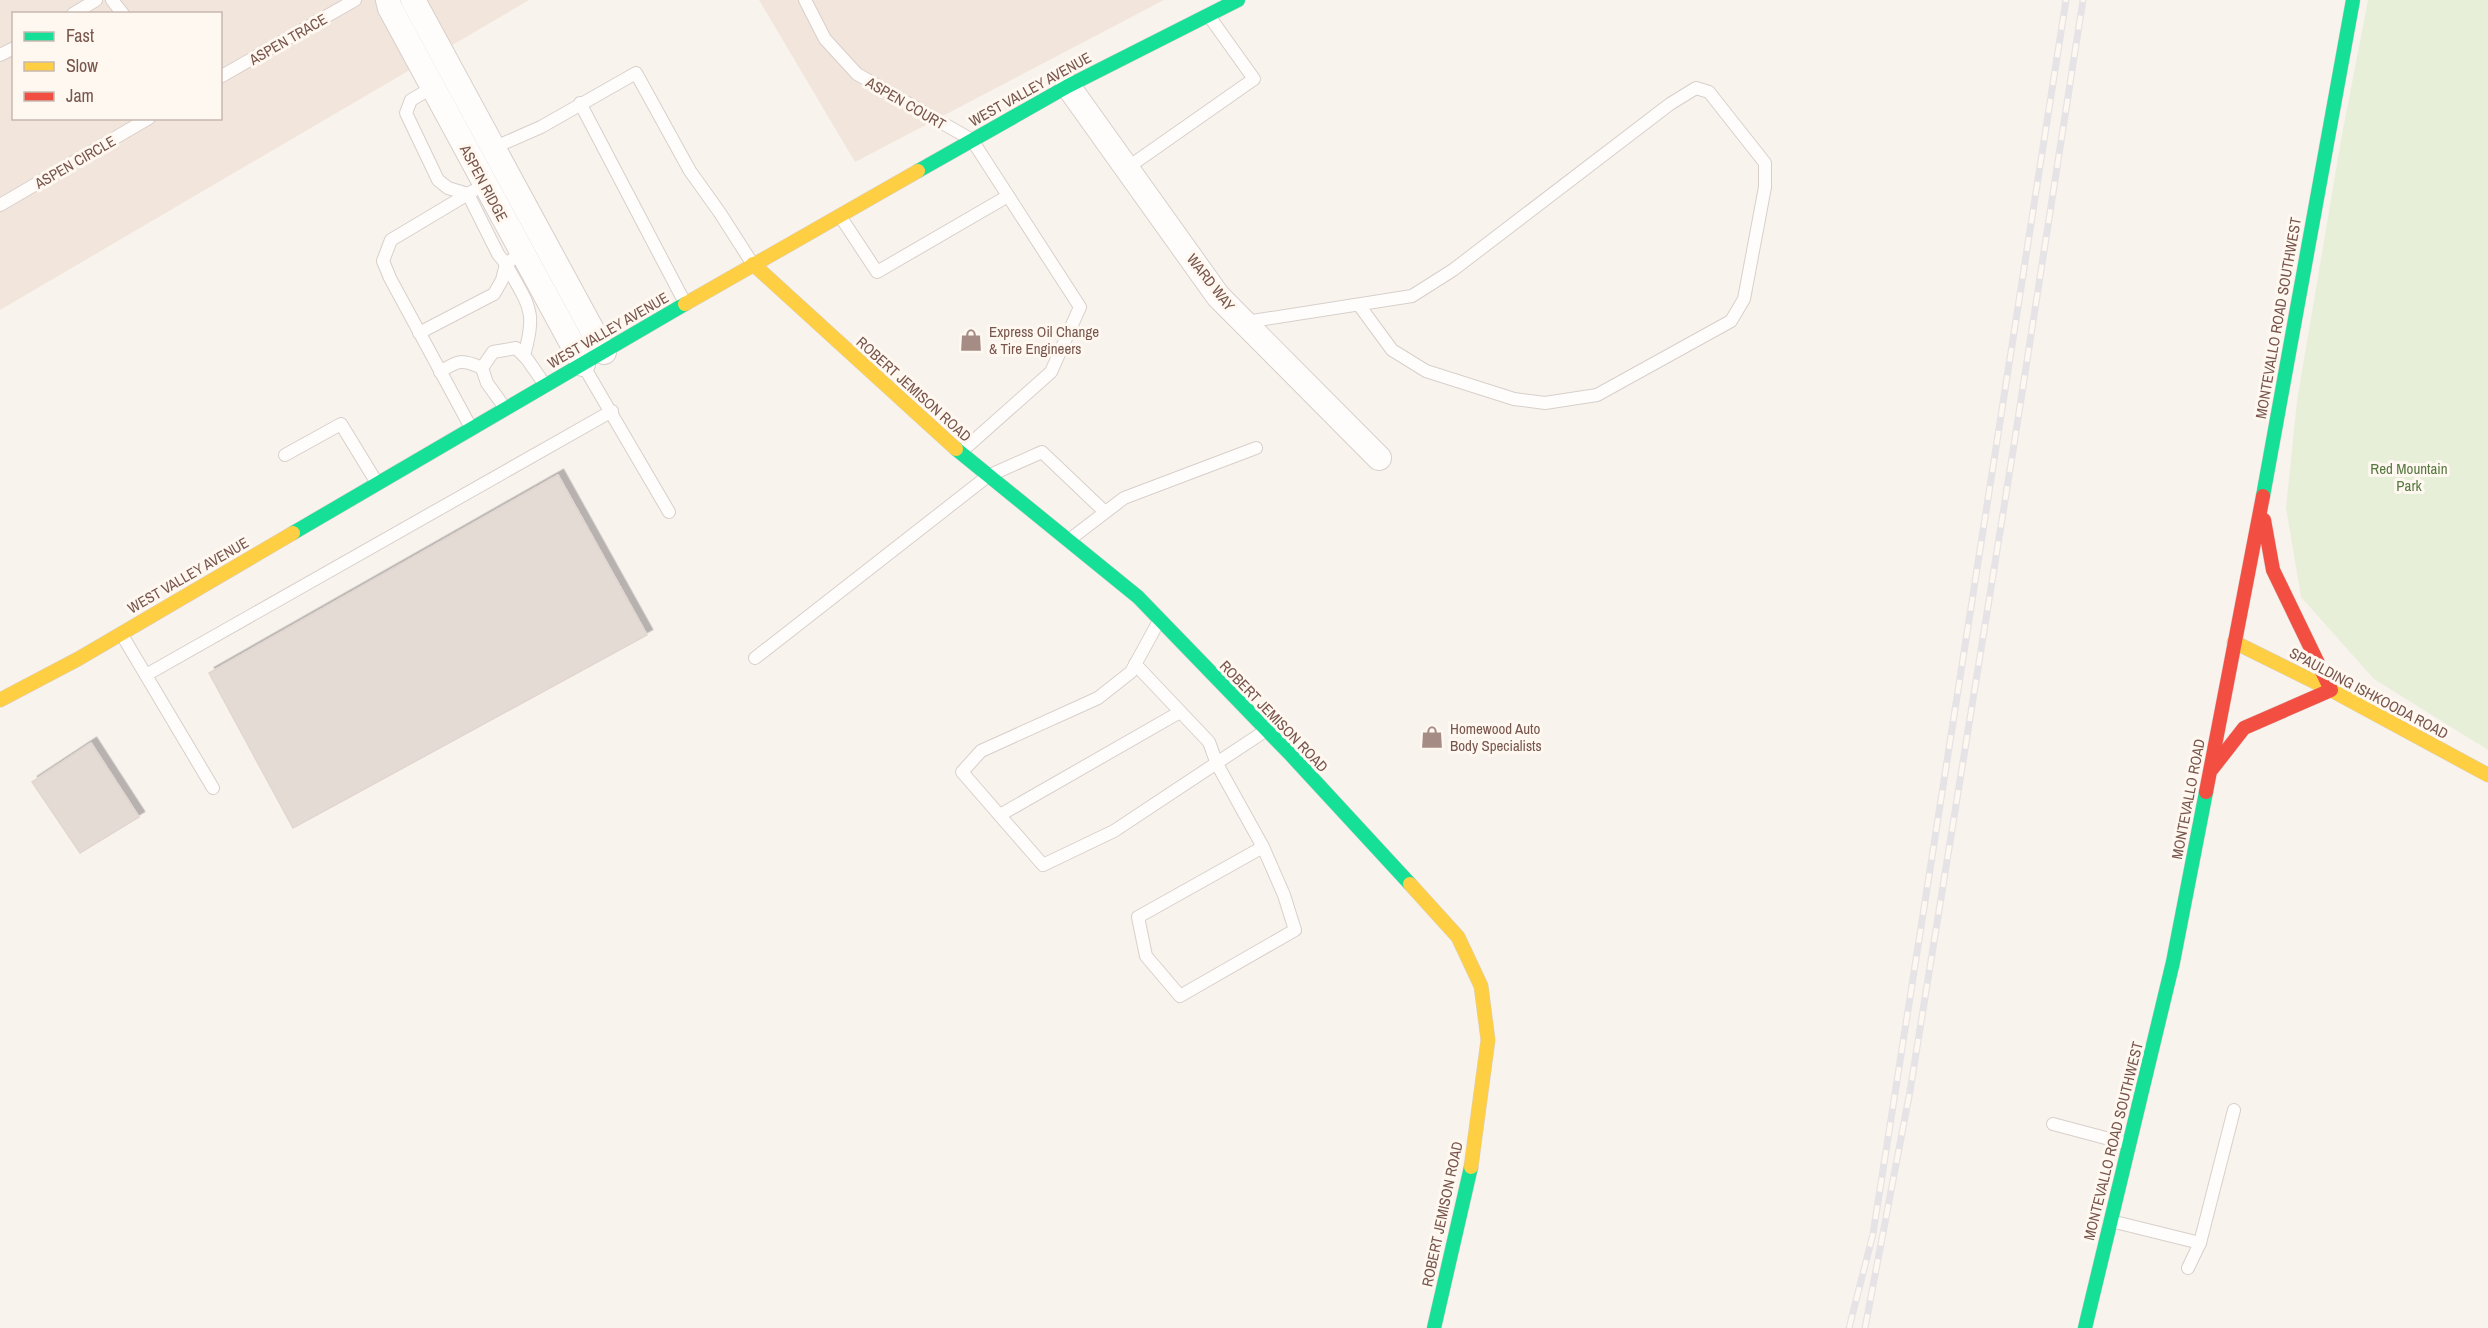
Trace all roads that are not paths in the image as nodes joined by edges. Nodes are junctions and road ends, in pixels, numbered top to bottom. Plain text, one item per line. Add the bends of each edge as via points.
1 (96, 0) edge
2 (112, 0) edge
3 (355, 0) edge
4 (388, 0) edge
5 (413, 0) edge
6 (805, 0) edge
7 (1238, 0) edge
8 (2353, 0) edge
9 (76, 12) edge
10 (121, 12) edge
11 (1209, 15) junction
12 (434, 39) junction
13 (412, 50) junction
14 (222, 76) edge
15 (454, 76) junction
16 (1068, 86) junction
17 (432, 87) junction
18 (580, 103) junction
19 (146, 120) edge
20 (972, 141) junction
21 (493, 148) junction
22 (472, 160) junction
23 (1127, 168) junction
24 (507, 173) junction
25 (477, 189) junction
26 (1008, 196) junction
27 (0, 205) edge
28 (840, 215) junction
29 (514, 258) junction
30 (753, 264) junction
31 (686, 304) junction
32 (1359, 305) junction
33 (1245, 322) junction
34 (418, 333) junction
35 (604, 352) junction
36 (524, 355) junction
37 (583, 364) junction
38 (482, 368) junction
39 (440, 372) junction
40 (545, 386) junction
41 (505, 409) junction
42 (612, 411) junction
43 (471, 429) junction
44 (1256, 448) dead end
45 (960, 453) junction
46 (285, 455) dead end
47 (1378, 458) dead end
48 (988, 476) junction
49 (377, 484) junction
50 (2261, 505) junction
51 (1104, 511) junction
52 (669, 512) dead end
53 (1068, 541) junction
54 (1160, 620) junction
55 (121, 634) junction
56 (2234, 642) junction
57 (755, 658) dead end
58 (1135, 664) junction
59 (146, 675) junction
60 (2331, 690) junction
61 (0, 700) edge
62 (1180, 712) junction
63 (1266, 730) junction
64 (1217, 764) junction
65 (2210, 772) junction
66 (2488, 775) edge
67 (213, 788) dead end
68 (1000, 815) junction
69 (1263, 847) junction
70 (2174, 962) joint
71 (2234, 1110) dead end
72 (2053, 1124) dead end
73 (2129, 1145) junction
74 (2111, 1221) junction
75 (2200, 1243) junction
76 (2188, 1268) dead end
77 (1434, 1328) edge
78 (2085, 1328) edge

1 - 9 lane
2 - 10 lane
3 - 14 lane, ASPEN TRACE
4 - 13 street, ASPEN RIDGE
5 - 12 street, ASPEN RIDGE
6 - 20 lane, ASPEN COURT via 825,39 857,74
7 - 11 street, WEST VALLEY AVENUE
8 - 50 street, MONTEVALLO ROAD SOUTHWEST
11 - 16 street, WEST VALLEY AVENUE
11 - 23 lane via 1254,80
12 - 13 street
12 - 15 street, ASPEN RIDGE
13 - 17 street, ASPEN RIDGE
15 - 17 lane
15 - 21 street, ASPEN RIDGE
16 - 20 street, WEST VALLEY AVENUE
16 - 23 street, WARD WAY
17 - 22 street, ASPEN RIDGE
17 - 25 lane via 411,100 406,113 413,132 438,180 448,188
18 - 21 lane via 541,127
18 - 30 lane via 636,72 690,171
18 - 31 lane
19 - 27 lane, ASPEN CIRCLE
20 - 26 lane
20 - 28 street, WEST VALLEY AVENUE
21 - 22 street
21 - 24 street, ASPEN RIDGE
22 - 25 street, ASPEN RIDGE
23 - 33 street, WARD WAY via 1218,296
24 - 25 lane
24 - 35 street, ASPEN RIDGE
25 - 29 street, ASPEN RIDGE
25 - 34 lane via 391,240 384,261
26 - 28 lane via 877,272
26 - 45 lane via 1080,307 1051,372
28 - 30 street, WEST VALLEY AVENUE
29 - 34 lane via 494,294
29 - 36 lane via 531,310 531,331
29 - 37 street, ASPEN RIDGE
30 - 31 street, WEST VALLEY AVENUE
30 - 45 street, ROBERT JEMISON ROAD
31 - 35 street, WEST VALLEY AVENUE
32 - 32 lane via 1412,296 1453,270 1696,88 1709,92 1765,163 1765,187 1744,299 1731,321 1597,395 1545,403 1514,399 1426,370 1392,350
32 - 33 lane
33 - 47 street, WARD WAY
34 - 39 lane
35 - 37 street, WEST VALLEY AVENUE
36 - 38 lane via 516,348 493,352
36 - 40 lane
37 - 40 street, WEST VALLEY AVENUE
37 - 42 lane
38 - 39 lane via 456,362
38 - 41 lane via 486,383
39 - 43 lane
40 - 41 street, WEST VALLEY AVENUE
41 - 43 street, WEST VALLEY AVENUE
42 - 52 lane
42 - 59 lane
43 - 49 street, WEST VALLEY AVENUE
44 - 51 lane via 1124,498
45 - 48 street, ROBERT JEMISON ROAD
46 - 49 lane via 341,424
48 - 51 lane via 1042,452
48 - 53 street, ROBERT JEMISON ROAD
48 - 57 lane
49 - 55 street, WEST VALLEY AVENUE
50 - 56 street, MONTEVALLO ROAD SOUTHWEST
50 - 60 street via 2273,570
51 - 53 lane
53 - 54 street, ROBERT JEMISON ROAD via 1138,597
54 - 58 lane
54 - 63 street, ROBERT JEMISON ROAD
55 - 59 lane
55 - 61 street, WEST VALLEY AVENUE
56 - 60 street, SPAULDING ISHKOODA ROAD
56 - 65 street, MONTEVALLO ROAD
58 - 62 lane
58 - 68 lane via 1131,672 1098,698 981,751 962,772
59 - 67 lane
60 - 65 street via 2244,728
60 - 66 street, SPAULDING ISHKOODA ROAD
62 - 64 lane via 1209,742
62 - 68 lane
63 - 64 lane
63 - 77 street, ROBERT JEMISON ROAD via 1458,937 1481,986 1488,1041 1469,1182
64 - 68 lane via 1114,831 1043,865
64 - 69 lane
65 - 70 street, MONTEVALLO ROAD
69 - 69 lane via 1138,917 1146,956 1180,996 1295,930
70 - 73 street, MONTEVALLO ROAD SOUTHWEST
71 - 75 lane
72 - 73 lane
73 - 74 street, MONTEVALLO ROAD SOUTHWEST
74 - 75 lane
74 - 78 street, MONTEVALLO ROAD SOUTHWEST
75 - 76 lane

